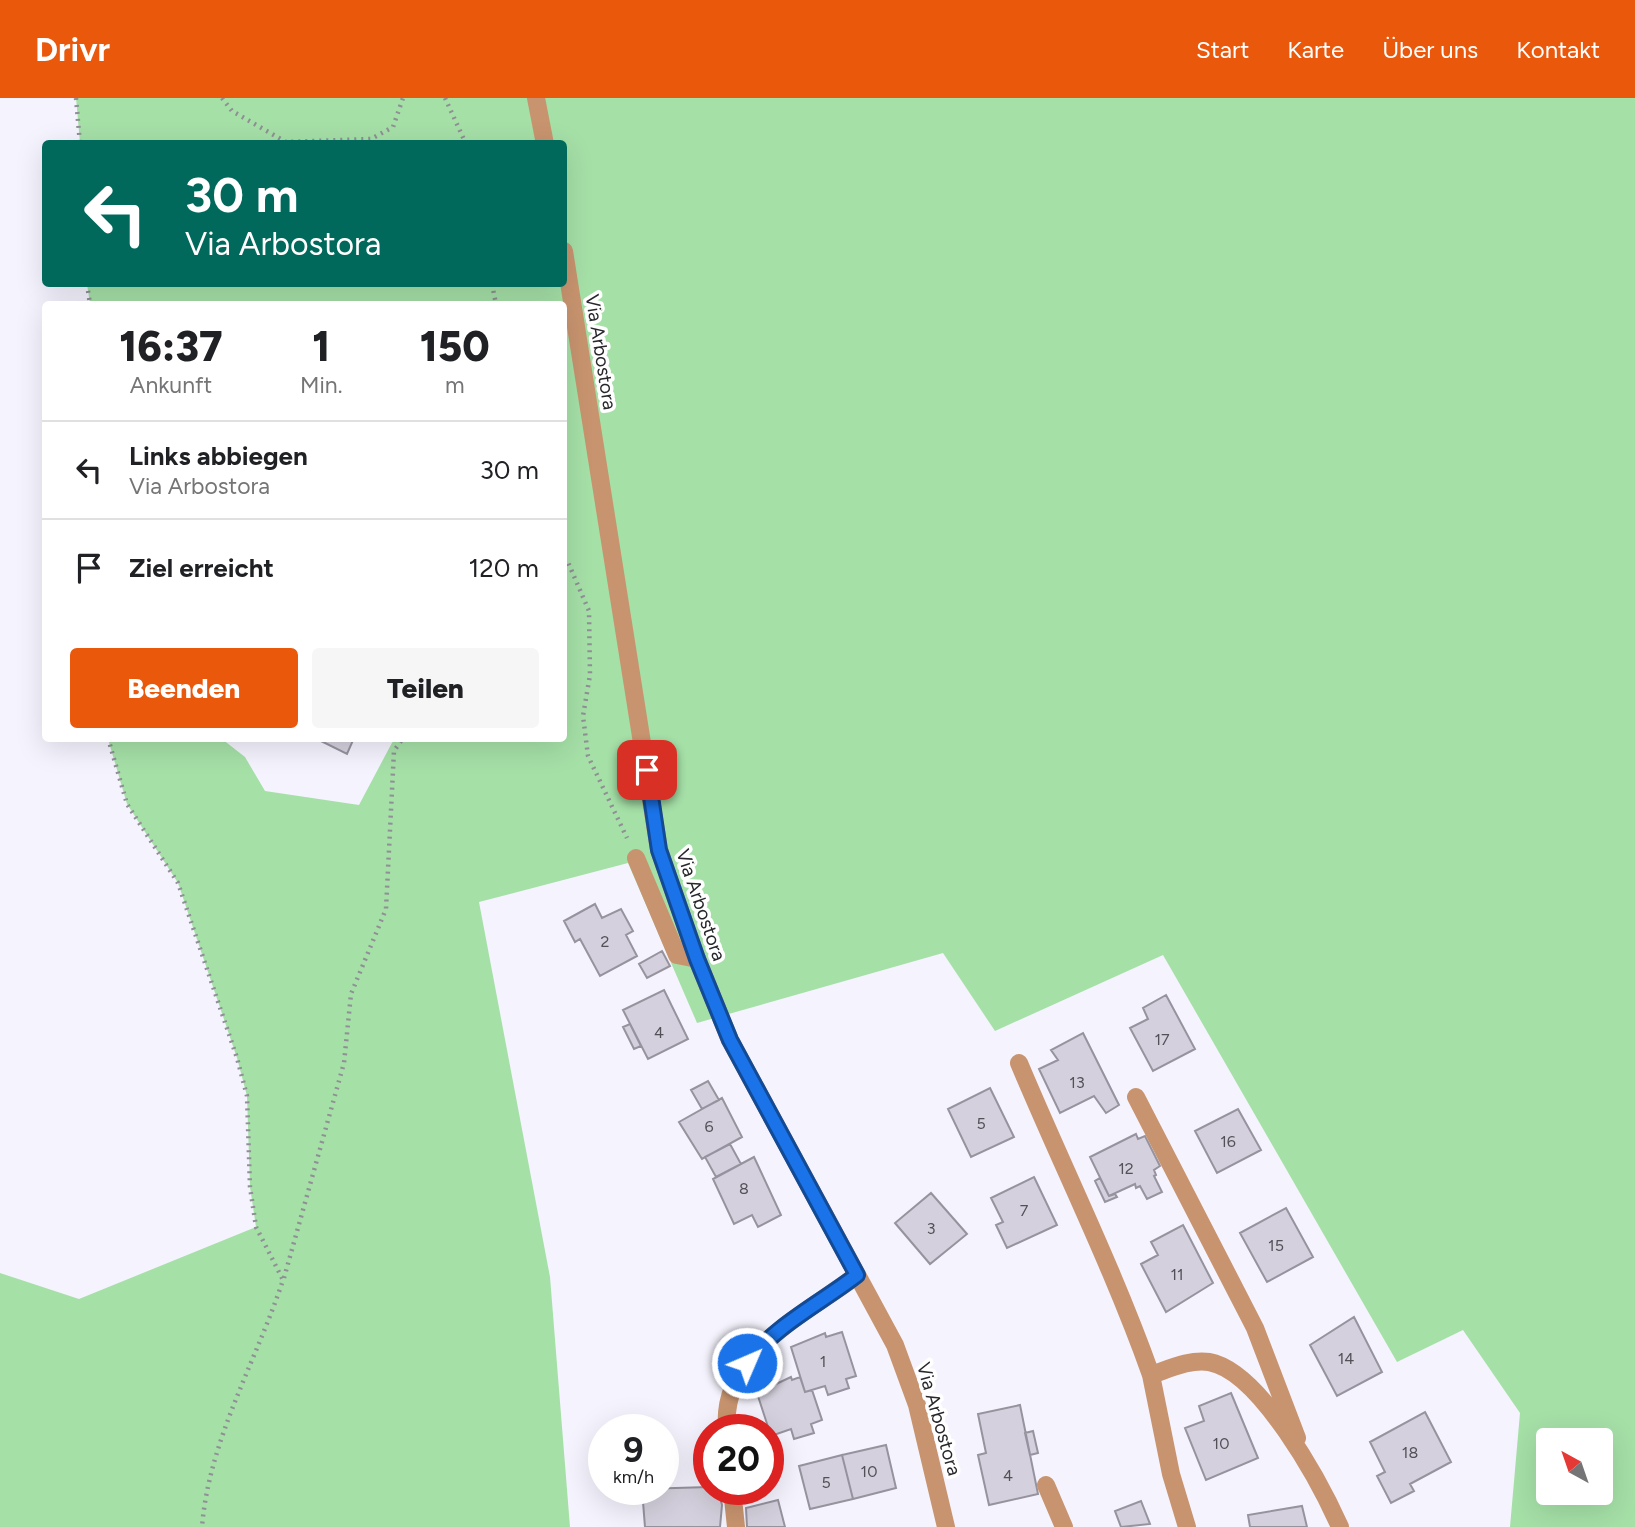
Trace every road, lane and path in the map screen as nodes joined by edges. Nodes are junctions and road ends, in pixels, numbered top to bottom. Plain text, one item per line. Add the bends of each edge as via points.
1 (76, 98) edge
2 (222, 98) edge
3 (403, 98) edge
4 (445, 98) edge
5 (536, 98) edge
6 (80, 140) edge
7 (283, 140) edge
8 (343, 140) edge
9 (464, 140) edge
10 (544, 140) edge
11 (567, 270) edge
12 (567, 561) edge
13 (109, 742) edge
14 (400, 742) edge
15 (636, 858) joint
16 (697, 959) junction
17 (1019, 1063) dead end
18 (1136, 1097) dead end
19 (857, 1275) junction
20 (283, 1280) junction
21 (1151, 1375) junction
22 (728, 1414) edge
23 (1303, 1455) junction
24 (1046, 1485) dead end
25 (734, 1505) edge
26 (202, 1527) edge
27 (736, 1527) edge
28 (946, 1527) edge
29 (1064, 1527) edge
30 (1187, 1527) edge
31 (1340, 1527) edge

1 - 6 path
2 - 7 path via 232,111
3 - 8 path via 393,127 371,139
4 - 9 path
5 - 10 street
11 - 16 street, Via Arbostora via 659,850
12 - 15 path via 589,611 590,675 583,716 588,756
13 - 20 path via 127,804 178,883 237,1058 247,1096 256,1227
14 - 20 path via 394,751 386,909 351,995 344,1063
15 - 16 street via 677,955
16 - 19 street, Via Arbostora via 730,1040
17 - 21 street via 1124,1298
18 - 23 street via 1255,1328
19 - 22 street via 756,1350 737,1375
19 - 28 street, Via Arbostora via 895,1345 917,1405
20 - 26 path via 205,1489
21 - 23 street via 1205,1361 1222,1365 1244,1380
21 - 30 street
23 - 31 street
24 - 29 street
25 - 27 street

